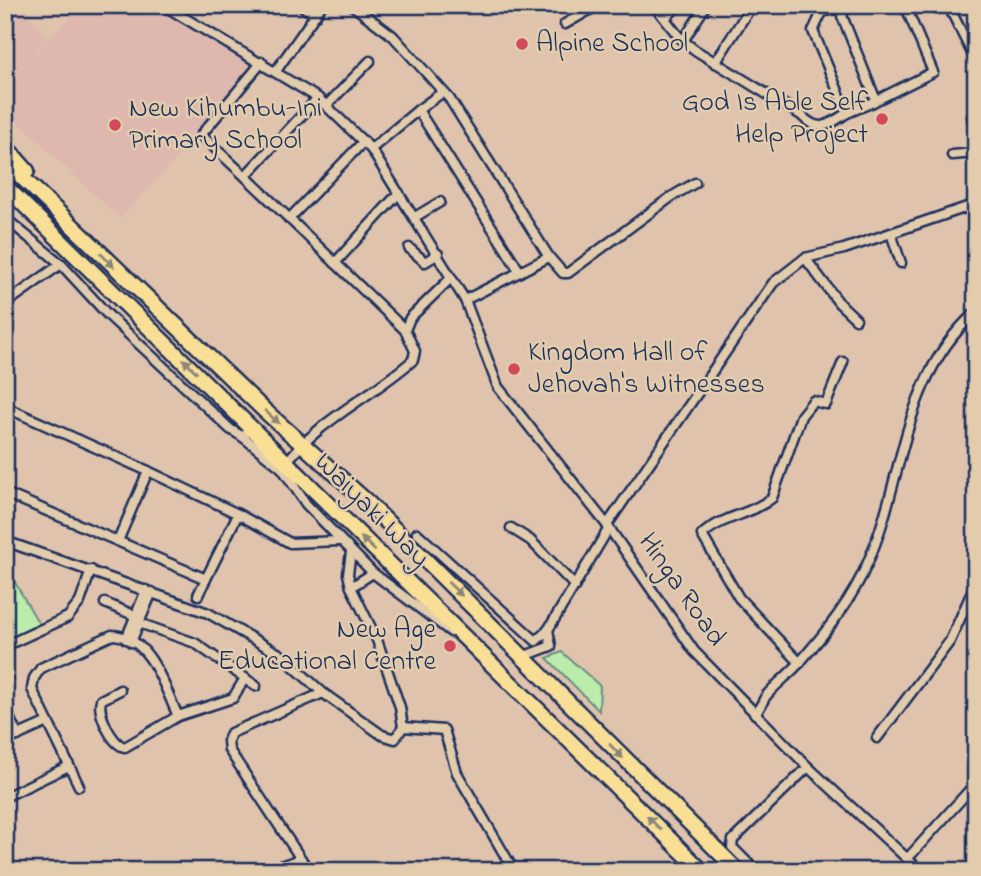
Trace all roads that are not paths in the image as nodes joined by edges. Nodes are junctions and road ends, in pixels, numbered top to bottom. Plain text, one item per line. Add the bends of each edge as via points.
1 (163, 5) edge
2 (300, 5) edge
3 (322, 5) edge
4 (352, 5) edge
5 (598, 5) edge
6 (654, 5) edge
7 (679, 5) edge
8 (706, 5) edge
9 (752, 5) edge
10 (804, 5) edge
11 (855, 5) edge
12 (905, 5) edge
13 (948, 5) edge
14 (177, 9) edge
15 (845, 9) junction
16 (822, 12) junction
17 (316, 15) junction
18 (665, 18) junction
19 (565, 24) dead end
20 (683, 41) junction
21 (976, 53) edge
22 (370, 61) dead end
23 (262, 62) junction
24 (715, 63) junction
25 (276, 71) junction
26 (443, 92) junction
27 (318, 98) junction
28 (873, 102) junction
29 (327, 105) junction
30 (976, 109) edge
31 (418, 110) junction
32 (847, 113) junction
33 (976, 134) edge
34 (364, 141) junction
35 (5, 146) edge
36 (371, 149) junction
37 (976, 153) edge
38 (952, 155) dead end
39 (5, 162) edge
40 (247, 178) junction
41 (695, 183) dead end
42 (5, 186) edge
43 (399, 192) junction
44 (5, 195) edge
45 (440, 202) dead end
46 (976, 204) edge
47 (39, 218) junction
48 (415, 218) junction
49 (289, 219) junction
50 (7, 222) edge
51 (76, 228) junction
52 (891, 233) junction
53 (409, 248) dead end
54 (438, 254) junction
55 (549, 257) junction
56 (804, 258) junction
57 (335, 263) junction
58 (901, 263) dead end
59 (61, 264) junction
60 (520, 272) junction
61 (451, 278) junction
62 (465, 300) junction
63 (151, 302) junction
64 (5, 304) edge
65 (976, 312) edge
66 (138, 315) junction
67 (856, 319) dead end
68 (405, 330) junction
69 (843, 362) dead end
70 (5, 407) edge
71 (248, 432) junction
72 (302, 443) junction
73 (284, 465) junction
74 (148, 471) junction
75 (5, 494) edge
76 (238, 514) junction
77 (608, 526) junction
78 (511, 528) dead end
79 (417, 533) dead end
80 (5, 541) edge
81 (118, 541) junction
82 (340, 541) junction
83 (351, 552) junction
84 (91, 570) junction
85 (373, 573) junction
86 (205, 579) junction
87 (976, 583) edge
88 (575, 586) junction
89 (351, 587) junction
90 (149, 591) junction
91 (198, 595) dead end
92 (105, 603) dead end
93 (137, 620) junction
94 (548, 630) junction
95 (128, 640) junction
96 (536, 641) junction
97 (5, 646) edge
98 (522, 657) junction
99 (483, 658) junction
100 (800, 663) junction
101 (245, 678) junction
102 (256, 686) dead end
103 (120, 690) dead end
104 (323, 693) junction
105 (5, 709) edge
106 (755, 714) junction
107 (178, 716) junction
108 (48, 722) junction
109 (403, 727) junction
110 (18, 736) junction
111 (877, 738) dead end
112 (5, 741) edge
113 (69, 766) junction
114 (808, 767) junction
115 (976, 783) edge
116 (79, 786) dead end
117 (5, 797) edge
118 (301, 859) junction
119 (738, 866) edge
120 (266, 871) edge
121 (309, 871) edge
122 (514, 871) edge
123 (702, 871) edge
124 (756, 871) edge

1 - 14 street, Hinga Road
2 - 17 street
3 - 17 street
4 - 26 street via 393,36
5 - 19 street
6 - 18 street
7 - 18 street
8 - 20 street
9 - 24 street
10 - 16 street
11 - 15 street
12 - 28 street via 933,72
13 - 21 street
14 - 23 street, Hinga Road
15 - 16 street
15 - 28 street via 842,16 874,93
16 - 32 street via 813,31
17 - 25 street
18 - 20 street
20 - 24 street
22 - 29 street
23 - 25 street, Hinga Road
23 - 40 street via 201,135
24 - 32 street via 810,125 831,123
25 - 27 street, Hinga Road
26 - 31 street
26 - 55 street
27 - 29 street, Hinga Road
27 - 40 street
28 - 32 street
29 - 34 street, Hinga Road
30 - 33 street via 972,117
31 - 36 street
31 - 60 street
34 - 36 street, Hinga Road
34 - 49 street
35 - 51 highway, Waiyaki Way
36 - 43 street, Hinga Road
37 - 38 street
39 - 51 highway, Waiyaki Way
40 - 49 street
41 - 55 street via 568,273
42 - 47 highway, Waiyaki Way
43 - 48 street, Hinga Road
43 - 57 street
44 - 47 highway
45 - 48 street
46 - 52 street
47 - 66 highway, Waiyaki Way
48 - 54 street, Hinga Road
49 - 57 street
50 - 59 street
51 -> 63 highway, Waiyaki Way
52 - 56 street
52 - 58 street
53 - 54 street via 425,262
54 - 61 street, Hinga Road
55 - 60 street
56 - 67 street
56 - 77 street via 773,283
57 - 68 street
59 - 64 street
59 - 71 street via 192,395
60 - 62 street
61 - 62 street, Hinga Road
61 - 68 street via 410,318
62 - 77 street, Hinga Road via 498,387
63 - 66 highway
63 -> 72 highway, Waiyaki Way
65 - 100 street via 949,341 924,381 883,520 860,579 829,630
71 -> 66 highway, Waiyaki Way
68 - 72 street via 415,351 413,360
69 - 100 street via 826,404 813,401 801,416 772,498 702,535 739,598
70 - 74 street
71 - 73 highway, Waiyaki Way
72 - 73 street
72 -> 98 highway, Waiyaki Way
73 - 82 street via 306,504
99 -> 73 highway, Waiyaki Way
74 - 76 street
74 - 81 street
75 - 81 street
76 - 82 street via 295,545
76 - 86 street
77 - 88 street
77 - 106 street, Hinga Road via 694,651
78 - 88 street
79 - 96 street
80 - 84 street
81 - 86 street
82 - 83 street
83 - 85 street
83 - 89 street
84 - 90 street
84 - 97 street via 80,602 68,617
85 - 89 street
85 - 99 street
86 - 91 street
87 - 111 street via 950,641
88 - 94 street
89 - 109 street via 377,640
90 - 93 street
90 - 104 street via 208,613 281,655
92 - 93 street
93 - 95 street
93 - 101 street via 195,643
94 - 96 street
94 - 98 street via 551,646
95 - 107 street via 148,653
95 - 108 street via 112,635 38,671 33,689
96 - 98 street
98 -> 119 highway, Waiyaki Way
123 -> 99 highway, Waiyaki Way
100 - 106 street via 766,696
101 - 102 street
101 - 107 street via 233,698
103 - 107 street via 99,703 120,746
104 - 109 street via 389,739 398,738
104 - 118 street via 231,733 228,741 229,750
105 - 110 street
106 - 114 street, Hinga Road
108 - 110 street
108 - 113 street
109 - 122 street via 444,730 457,774
110 - 112 street
113 - 116 street
113 - 117 street
114 - 115 street, Hinga Road via 910,862
114 - 119 street via 733,840
118 - 120 street
118 - 121 street
119 - 124 street

